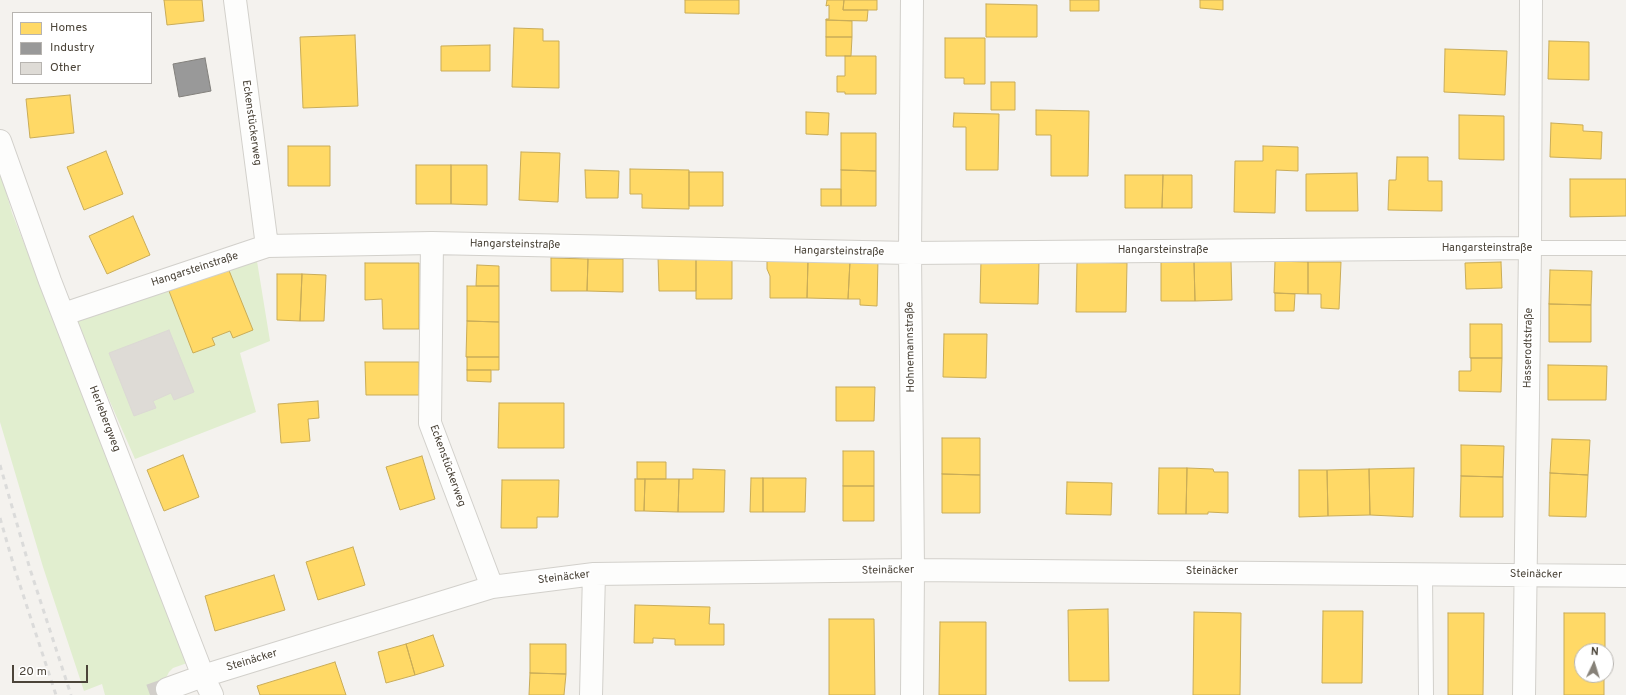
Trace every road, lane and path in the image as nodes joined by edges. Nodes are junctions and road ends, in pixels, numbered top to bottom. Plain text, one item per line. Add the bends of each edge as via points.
1 (235, 0) edge
2 (912, 0) edge
3 (1531, 0) edge
4 (0, 141) edge
5 (432, 243) junction
6 (267, 246) junction
7 (1530, 248) junction
8 (1626, 248) edge
9 (910, 253) junction
10 (64, 314) junction
11 (913, 570) junction
12 (594, 574) junction
13 (1425, 574) junction
14 (1525, 575) junction
15 (1626, 576) edge
16 (492, 587) junction
17 (207, 686) edge
18 (166, 689) tunnel mouth
19 (591, 695) edge
20 (912, 695) edge
21 (1426, 695) edge
22 (1524, 695) edge

1 - 6 street, Eckenstückerweg
2 - 9 street, Hohnemannstraße
3 - 7 street, Hasserodtstraße
4 - 10 street, Herlebergweg
5 - 6 street, Hangarsteinstraße
5 - 9 street, Hangarsteinstraße
5 - 16 street, Eckenstückerweg via 430,423
6 - 10 street, Hangarsteinstraße
7 - 8 lane, Hangarsteinstraße
7 - 9 street, Hangarsteinstraße
7 - 14 street, Hasserodtstraße
9 - 11 street, Hohnemannstraße
10 - 17 street, Herlebergweg
11 - 12 street, Steinäcker
11 - 13 street, Steinäcker
11 - 20 street, Hohnemannstraße
12 - 16 street, Steinäcker
12 - 19 street
13 - 14 street, Steinäcker
13 - 21 lane
14 - 15 street, Steinäcker
14 - 22 street, Hasserodtstraße
16 - 17 street, Steinäcker
17 - 18 street, Steinäcker

